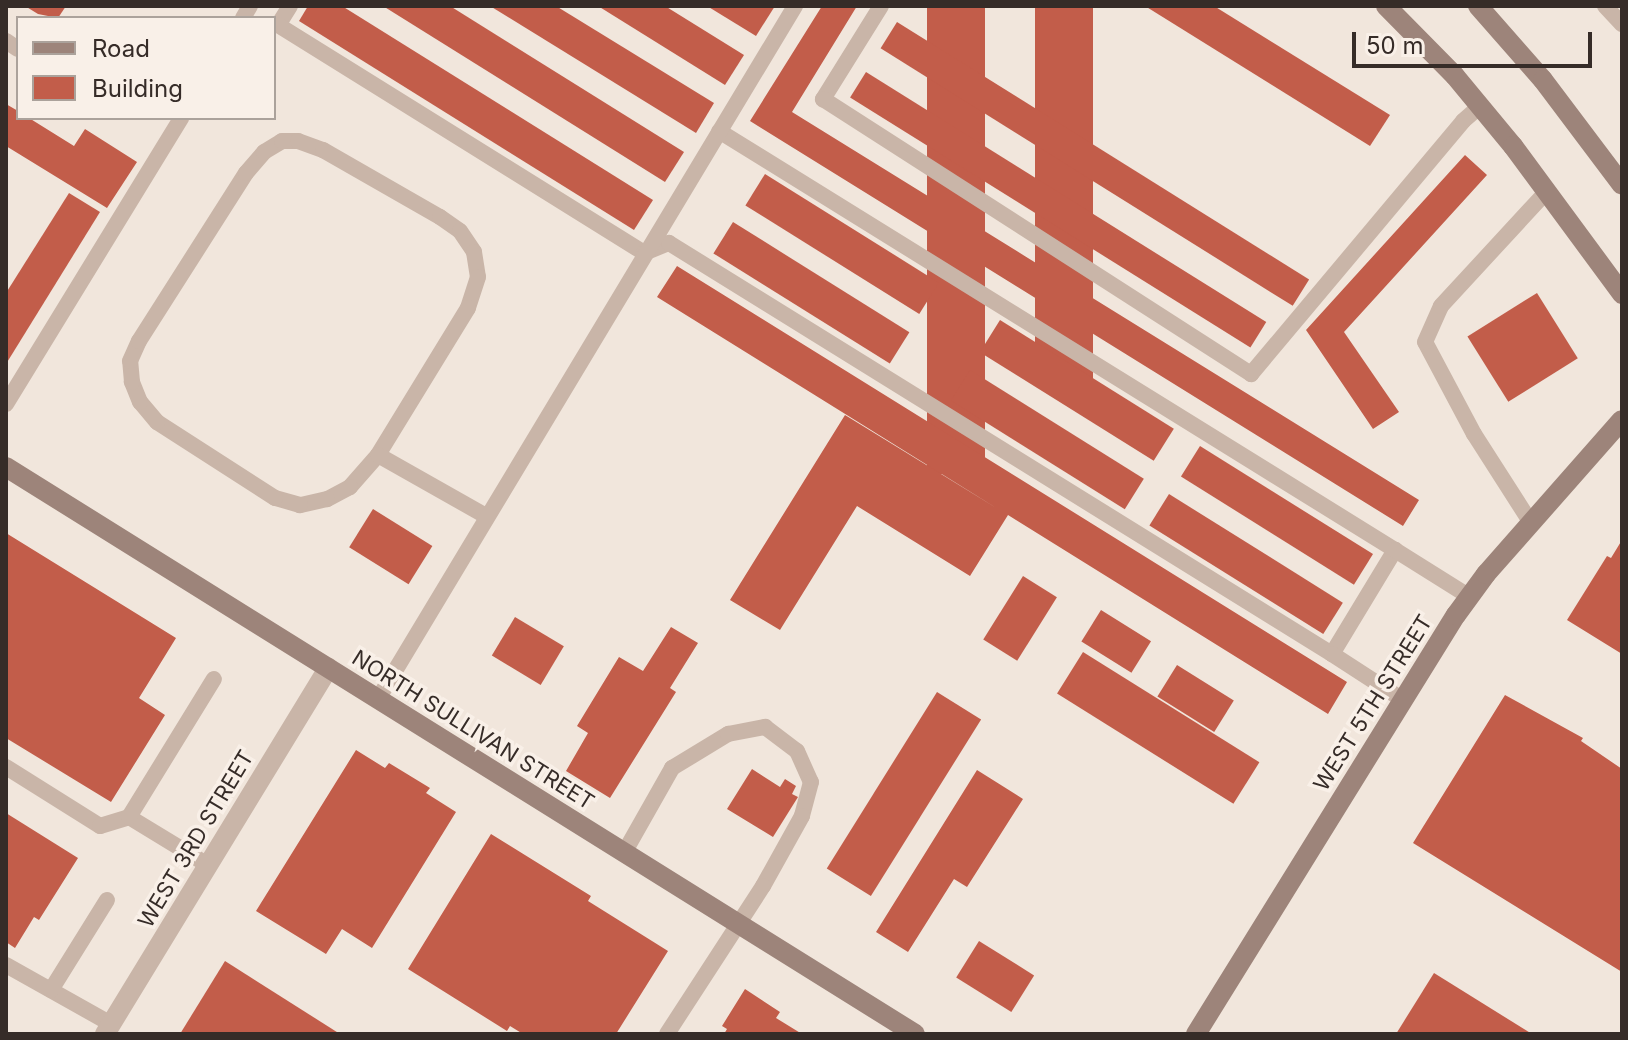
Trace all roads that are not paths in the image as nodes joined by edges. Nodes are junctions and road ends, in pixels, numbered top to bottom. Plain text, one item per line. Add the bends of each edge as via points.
1 (290, 6) edge
2 (795, 6) edge
3 (881, 6) edge
4 (1386, 6) edge
5 (1478, 6) edge
6 (1605, 6) edge
7 (1622, 24) edge
8 (1480, 106) junction
9 (180, 120) edge
10 (719, 131) junction
11 (1622, 185) edge
12 (1547, 191) junction
13 (644, 253) junction
14 (1622, 294) edge
15 (6, 404) edge
16 (1622, 420) edge
17 (378, 455) junction
18 (6, 467) edge
19 (486, 516) junction
20 (1531, 523) junction
21 (1395, 550) junction
22 (1470, 597) junction
23 (1332, 654) junction
24 (328, 668) junction
25 (214, 679) dead end
26 (378, 699) junction
27 (1403, 700) junction
28 (6, 767) edge
29 (129, 817) junction
30 (624, 853) junction
31 (208, 865) junction
32 (107, 900) dead end
33 (737, 923) junction
34 (6, 965) edge
35 (51, 990) junction
36 (108, 1029) edge
37 (667, 1034) edge
38 (915, 1034) edge
39 (1196, 1034) edge

1 - 13 lane via 278,25
2 - 10 lane
3 - 8 lane via 823,99 1251,374
4 - 8 street
5 - 11 street via 1543,80
6 - 7 lane
8 - 12 street
9 - 15 lane
10 - 13 lane
10 - 21 lane
12 - 14 street
12 - 20 lane via 1441,306 1425,342 1474,434
13 - 19 lane
13 - 23 lane via 669,243
16 - 20 street, WEST 5TH STREET
17 - 17 lane via 468,308 478,277 474,252 460,231 440,217 323,150 282,141 246,173 139,341 130,361 132,382 157,422 275,498 300,505 327,499 350,487
17 - 19 lane
18 - 24 street, NORTH SULLIVAN STREET
19 - 26 lane
20 - 22 street, WEST 5TH STREET
21 - 22 lane
21 - 23 lane
22 - 27 street, WEST 5TH STREET
23 - 27 lane
24 - 26 street, NORTH SULLIVAN STREET
24 - 31 street, WEST 3RD STREET
25 - 29 lane
26 - 30 street, NORTH SULLIVAN STREET
27 - 39 street, WEST 5TH STREET
28 - 29 lane via 100,826
29 - 31 lane
30 - 33 street, NORTH SULLIVAN STREET
30 - 33 lane via 672,768 728,734 765,727 797,751 811,782 802,816
31 - 36 street, WEST 3RD STREET
32 - 35 lane
33 - 37 lane
33 - 38 street, NORTH SULLIVAN STREET
34 - 35 lane
35 - 36 lane

